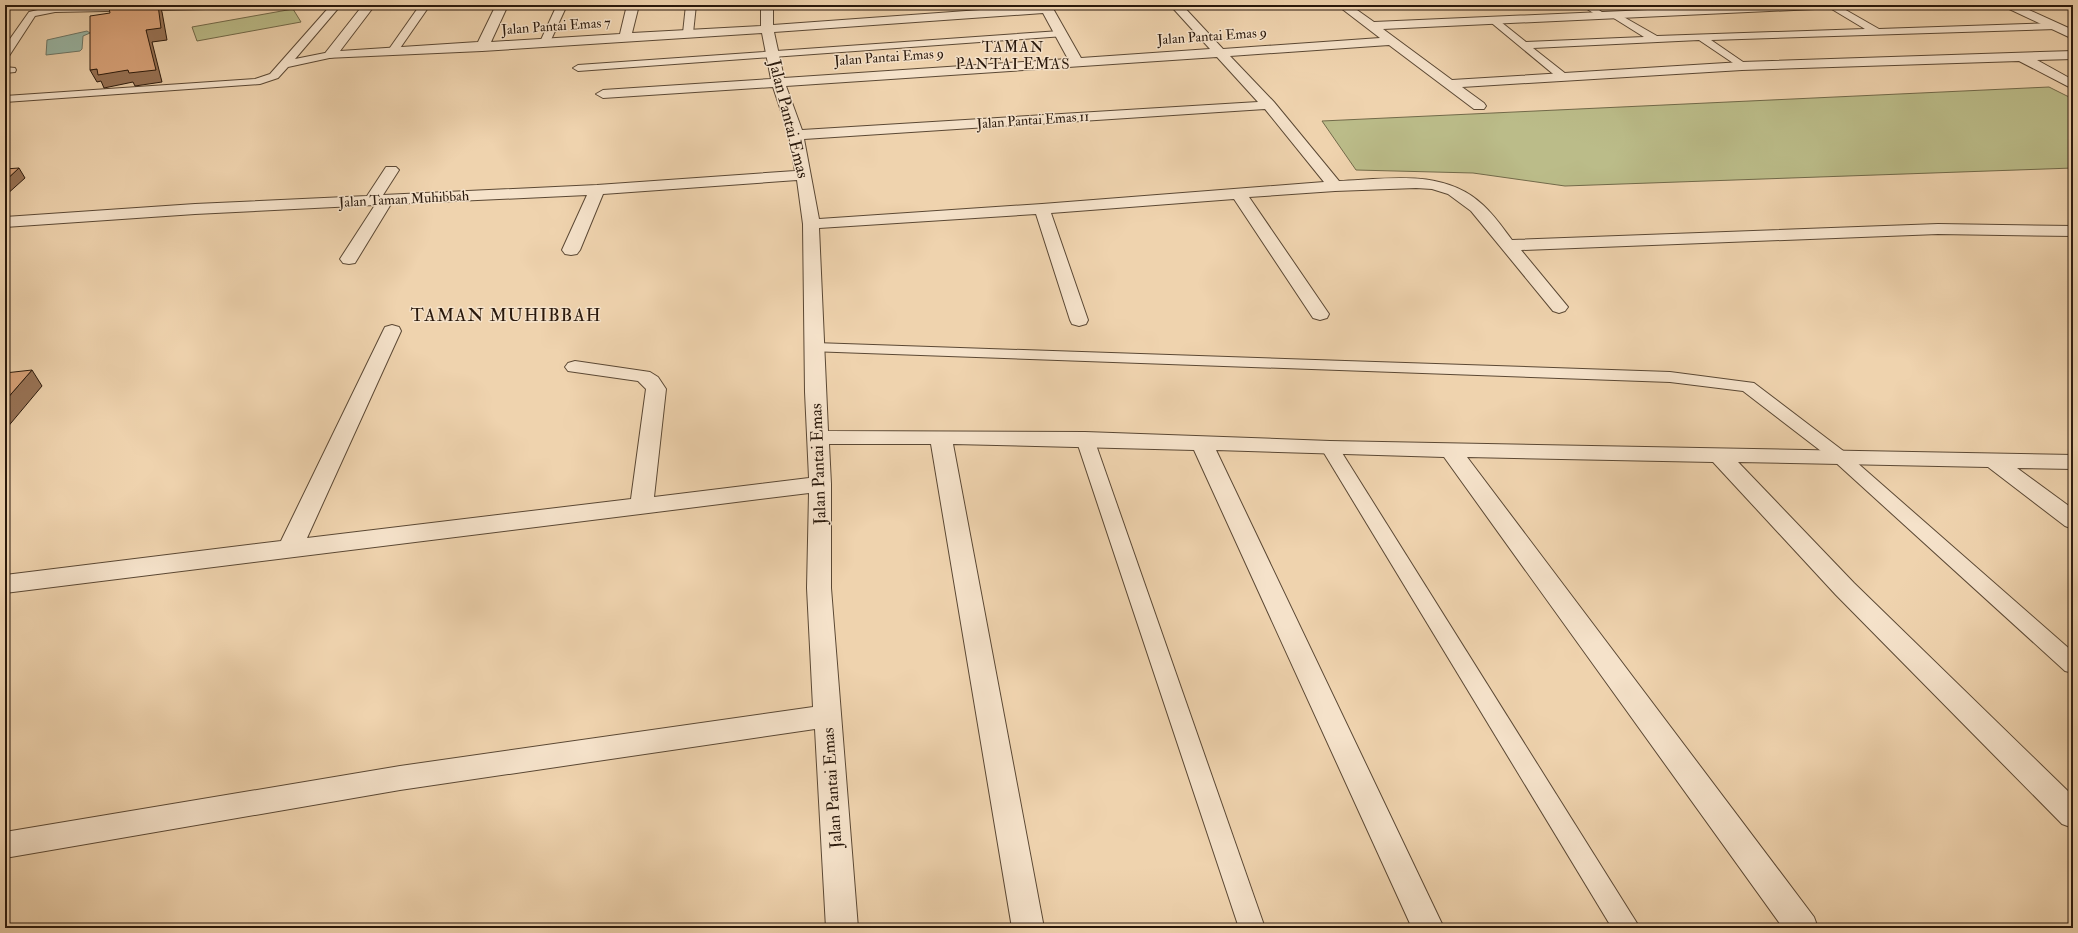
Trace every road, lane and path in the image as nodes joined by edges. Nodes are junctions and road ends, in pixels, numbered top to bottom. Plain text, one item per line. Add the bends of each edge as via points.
1 (249, 5) edge
2 (257, 5) edge
3 (336, 5) edge
4 (368, 5) edge
5 (425, 5) edge
6 (502, 5) edge
7 (562, 5) edge
8 (633, 5) edge
9 (691, 5) edge
10 (767, 5) edge
11 (1176, 5) edge
12 (1343, 5) edge
13 (1586, 5) edge
14 (1830, 5) edge
15 (1836, 5) edge
16 (2009, 5) edge
17 (1046, 7) edge
18 (1745, 7) edge
19 (1601, 15) junction
20 (1616, 15) junction
21 (1493, 20) junction
22 (1373, 26) junction
23 (2056, 26) junction
24 (767, 29) junction
25 (1878, 32) junction
26 (688, 33) junction
27 (1060, 34) junction
28 (2073, 35) edge
29 (625, 37) junction
30 (1702, 38) junction
31 (1655, 39) junction
32 (1392, 41) junction
33 (545, 42) junction
34 (1524, 45) junction
35 (482, 46) junction
36 (392, 52) junction
37 (1219, 52) junction
38 (772, 53) junction
39 (5, 54) edge
40 (330, 55) junction
41 (2073, 55) edge
42 (2020, 57) junction
43 (1076, 61) junction
44 (286, 64) junction
45 (1742, 66) junction
46 (578, 68) dead end
47 (1562, 76) junction
48 (778, 81) junction
49 (1449, 84) junction
50 (2073, 85) edge
51 (603, 94) dead end
52 (5, 99) edge
53 (1269, 105) junction
54 (1479, 106) dead end
55 (796, 135) junction
56 (391, 170) dead end
57 (803, 175) junction
58 (1335, 186) junction
59 (597, 190) junction
60 (1239, 194) junction
61 (379, 200) junction
62 (1042, 209) junction
63 (5, 222) edge
64 (811, 224) junction
65 (2073, 231) edge
66 (1509, 245) junction
67 (572, 250) dead end
68 (349, 259) dead end
69 (1558, 307) dead end
70 (1320, 314) dead end
71 (1079, 320) dead end
72 (392, 330) dead end
73 (815, 348) junction
74 (575, 367) dead end
75 (941, 437) junction
76 (819, 438) junction
77 (1085, 439) junction
78 (1203, 445) junction
79 (1330, 448) junction
80 (1450, 450) junction
81 (1719, 455) junction
82 (1840, 457) junction
83 (1994, 461) junction
84 (2073, 462) edge
85 (820, 484) junction
86 (640, 507) junction
87 (2073, 521) edge
88 (290, 548) junction
89 (5, 584) edge
90 (2073, 665) edge
91 (827, 716) junction
92 (2073, 815) edge
93 (5, 845) edge
94 (842, 928) edge
95 (1028, 928) edge
96 (1252, 928) edge
97 (1428, 928) edge
98 (1628, 928) edge
99 (1802, 928) edge

1 - 2 lane
1 - 39 lane via 41,12 32,14
3 - 44 lane
4 - 40 street
5 - 36 lane
6 - 35 street
7 - 33 lane
8 - 29 street
9 - 26 lane
10 - 24 street, Jalan Pantai Emas
11 - 37 street
12 - 22 street
13 - 19 lane
14 - 15 street
14 - 18 street
14 - 25 lane
16 - 23 street
17 - 24 street, Jalan Pantai Emas 7
17 - 27 street
18 - 20 street
19 - 20 street
19 - 21 street
20 - 31 lane
21 - 22 street
21 - 34 lane
22 - 32 street
23 - 25 lane
23 - 28 street
24 - 26 street, Jalan Pantai Emas 7
24 - 38 street, Jalan Pantai Emas
25 - 30 lane
26 - 29 street, Jalan Pantai Emas 7
27 - 38 lane
27 - 43 street
29 - 33 street, Jalan Pantai Emas 7
30 - 31 lane
30 - 45 lane
31 - 34 lane
32 - 37 street, Jalan Pantai Emas 9
32 - 49 street
33 - 35 street, Jalan Pantai Emas 7
34 - 47 lane
35 - 36 street, Jalan Pantai Emas 7
36 - 40 street, Jalan Pantai Emas 7
37 - 43 street, Jalan Pantai Emas 9
37 - 53 street
38 - 46 lane
38 - 48 street, Jalan Pantai Emas
40 - 44 lane
41 - 42 street
42 - 45 street
42 - 50 street
43 - 48 street, Jalan Pantai Emas 9
44 - 52 lane via 274,76 243,84
45 - 47 street
47 - 49 street
48 - 51 street, Jalan Pantai Emas 9
48 - 55 street, Jalan Pantai Emas
49 - 54 street
53 - 55 street, Jalan Pantai Emas 11
53 - 58 street
55 - 57 street, Jalan Pantai Emas
56 - 61 street
57 - 59 street, Jalan Taman Muhibbah
57 - 64 street, Jalan Pantai Emas
58 - 60 street
58 - 66 street via 1416,183 1454,190 1477,208
59 - 61 street, Jalan Taman Muhibbah
59 - 67 street
60 - 62 street
60 - 70 street
61 - 63 street, Jalan Taman Muhibbah
61 - 68 street
62 - 64 street
62 - 71 street
64 - 73 street, Jalan Pantai Emas
65 - 66 street via 1938,229
66 - 69 street
72 - 88 street
73 - 76 street, Jalan Pantai Emas
73 - 82 lane via 1670,378 1748,386
74 - 86 street via 643,376 651,381 656,389
75 - 76 street
75 - 77 street
75 - 95 street
76 - 85 street, Jalan Pantai Emas
77 - 78 street
77 - 96 lane
78 - 79 street
78 - 97 street
79 - 80 street
79 - 98 lane
80 - 81 street
80 - 99 street
81 - 82 street
81 - 92 street via 1845,589
82 - 83 street
82 - 90 lane
83 - 84 street
83 - 87 street
85 - 86 street
85 - 91 street, Jalan Pantai Emas via 819,588
86 - 88 street
88 - 89 street
91 - 93 street via 400,778
91 - 94 street, Jalan Pantai Emas

